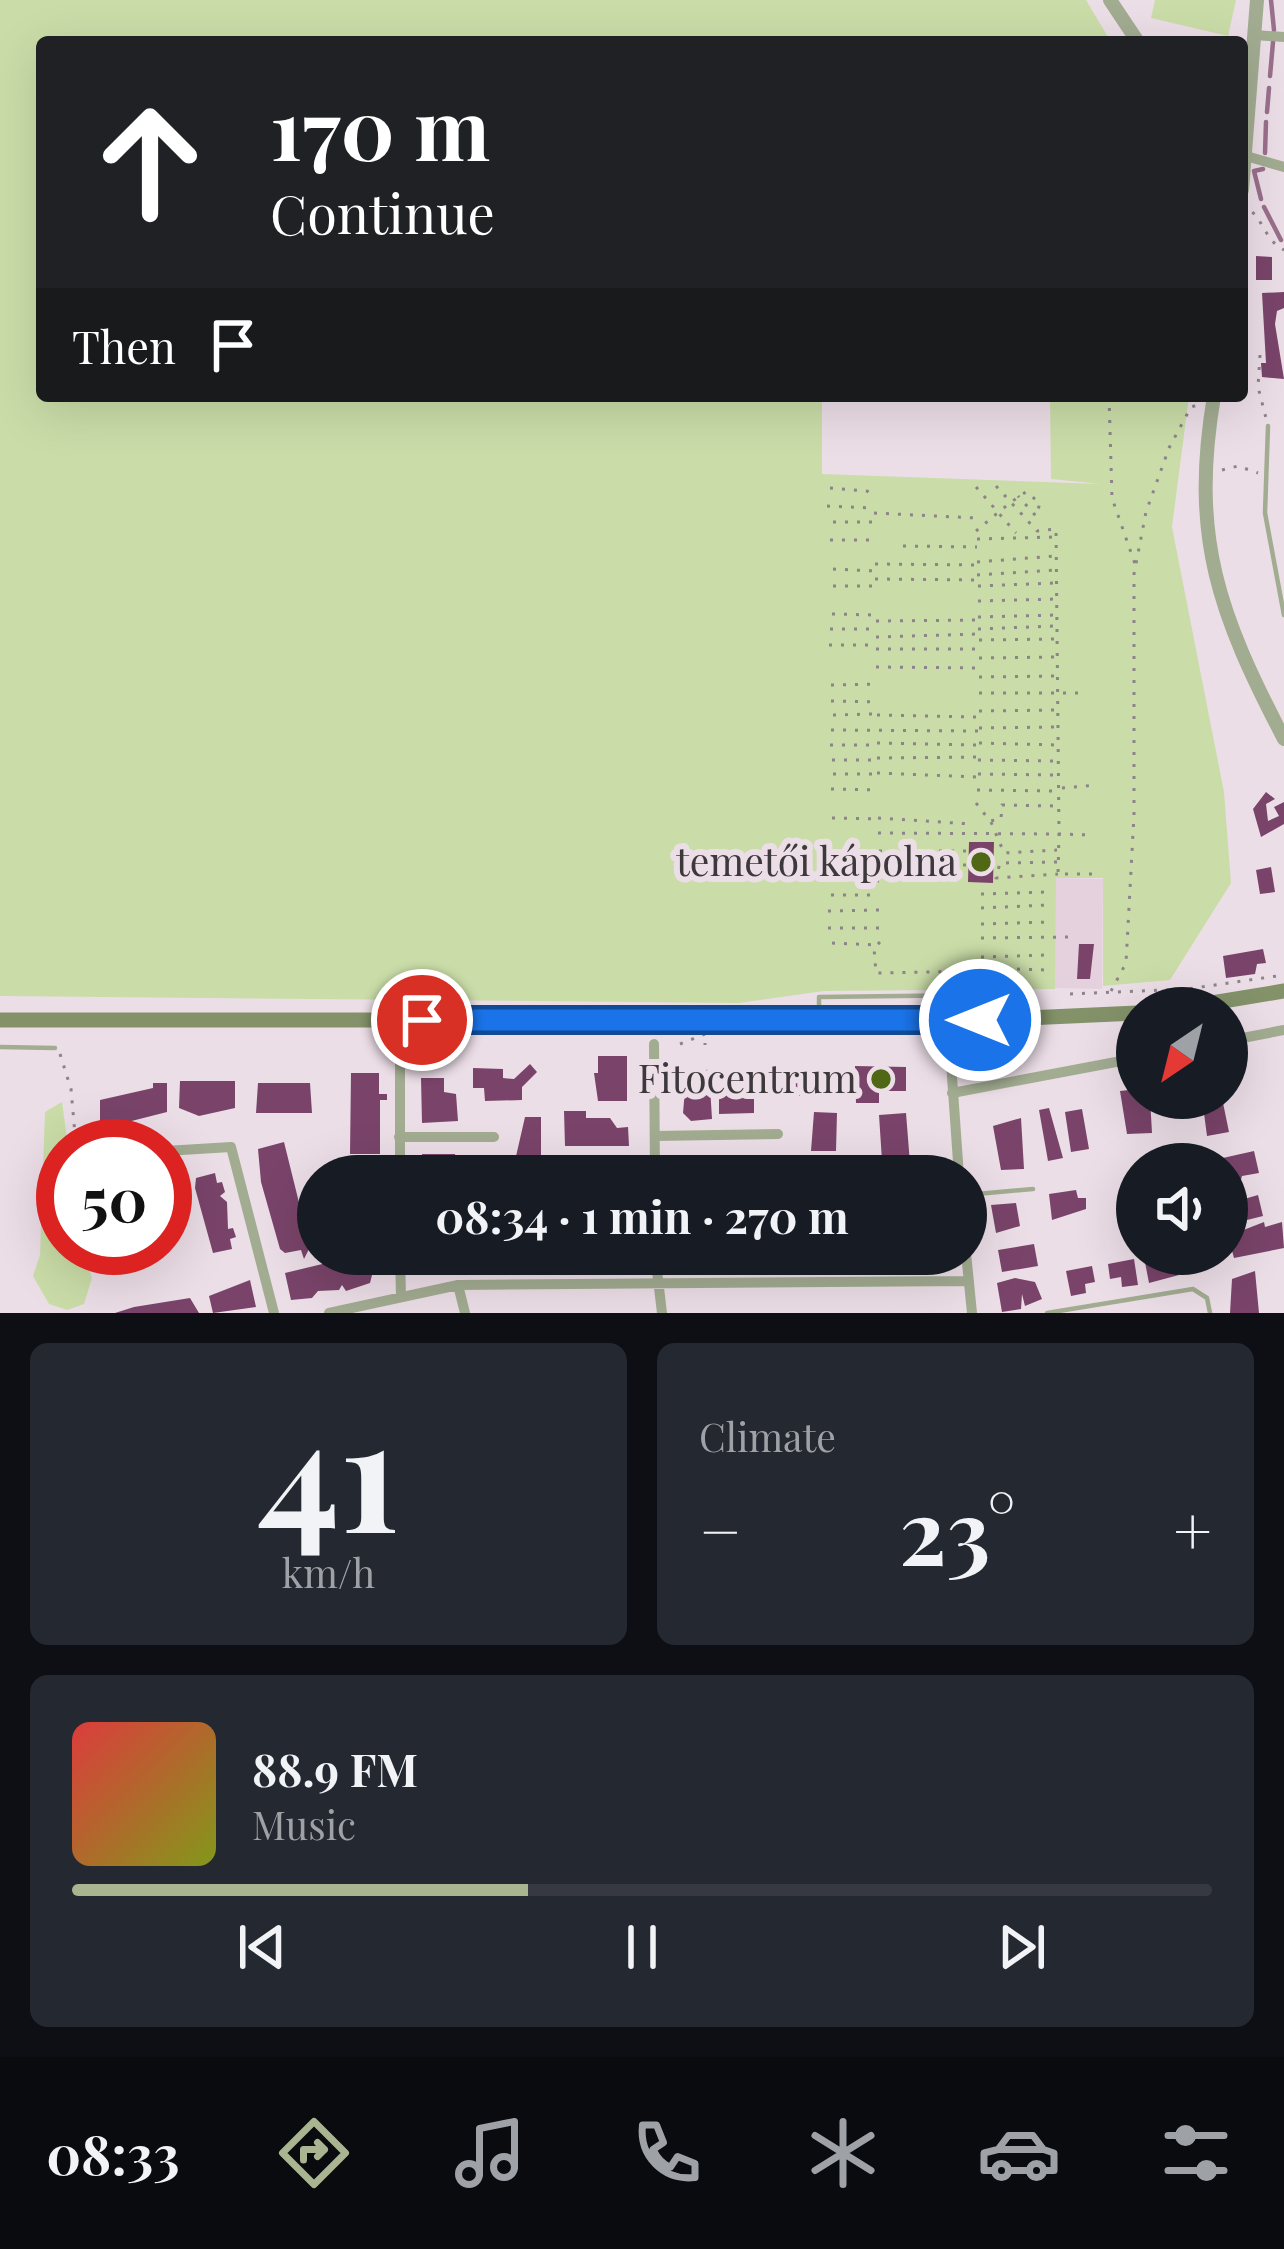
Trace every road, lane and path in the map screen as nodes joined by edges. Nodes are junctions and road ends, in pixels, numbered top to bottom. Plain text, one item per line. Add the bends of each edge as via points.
1 (1110, 0) edge
2 (1257, 0) edge
3 (1254, 35) junction
4 (1134, 36) edge
5 (1284, 37) edge
6 (1248, 126) edge
7 (1248, 157) edge
8 (1284, 167) edge
9 (1248, 209) edge
10 (1284, 250) edge
11 (1260, 355) dead end
12 (1109, 402) edge
13 (1207, 402) edge
14 (1213, 402) edge
15 (1268, 426) joint
16 (1221, 470) dead end
17 (1264, 474) junction
18 (996, 486) dead end
19 (976, 487) dead end
20 (830, 488) dead end
21 (1018, 496) dead end
22 (876, 497) dead end
23 (1011, 502) junction
24 (827, 506) dead end
25 (999, 512) junction
26 (976, 518) dead end
27 (833, 522) dead end
28 (874, 522) dead end
29 (976, 532) dead end
30 (1016, 532) dead end
31 (1056, 537) junction
32 (976, 539) dead end
33 (830, 540) dead end
34 (874, 540) dead end
35 (904, 546) dead end
36 (977, 547) dead end
37 (1056, 556) junction
38 (1135, 566) junction
39 (833, 569) dead end
40 (1057, 570) junction
41 (875, 579) dead end
42 (978, 580) junction
43 (1057, 583) junction
44 (833, 586) dead end
45 (875, 586) dead end
46 (1057, 599) junction
47 (978, 601) dead end
48 (832, 614) dead end
49 (1058, 614) junction
50 (1284, 615) edge
51 (1058, 626) junction
52 (830, 629) dead end
53 (876, 629) dead end
54 (978, 634) junction
55 (876, 637) dead end
56 (1058, 638) junction
57 (830, 646) dead end
58 (979, 649) dead end
59 (1058, 657) junction
60 (979, 658) dead end
61 (876, 667) dead end
62 (979, 668) dead end
63 (1059, 676) junction
64 (979, 677) dead end
65 (876, 684) dead end
66 (831, 685) dead end
67 (980, 693) dead end
68 (1086, 693) dead end
69 (1059, 694) junction
70 (831, 701) dead end
71 (877, 702) dead end
72 (1059, 710) junction
73 (833, 715) dead end
74 (1060, 728) junction
75 (831, 730) dead end
76 (1284, 739) edge
77 (830, 745) dead end
78 (1060, 745) junction
79 (832, 760) dead end
80 (1060, 760) junction
81 (832, 774) dead end
82 (1060, 775) junction
83 (1096, 785) dead end
84 (831, 789) dead end
85 (878, 790) dead end
86 (977, 790) dead end
87 (1060, 790) junction
88 (976, 803) dead end
89 (1060, 806) junction
90 (832, 818) dead end
91 (990, 821) junction
92 (971, 824) dead end
93 (878, 833) dead end
94 (1059, 834) junction
95 (995, 835) junction
96 (1089, 835) dead end
97 (1058, 850) junction
98 (878, 851) dead end
99 (967, 851) dead end
100 (1004, 853) junction
101 (1058, 862) junction
102 (834, 863) dead end
103 (1000, 863) junction
104 (966, 865) dead end
105 (1058, 874) junction
106 (1100, 874) dead end
107 (830, 879) dead end
108 (879, 881) dead end
109 (1048, 892) dead end
110 (981, 895) dead end
111 (831, 896) dead end
112 (879, 896) dead end
113 (1048, 905) dead end
114 (981, 908) dead end
115 (879, 910) dead end
116 (828, 911) dead end
117 (1049, 922) dead end
118 (981, 924) dead end
119 (828, 928) dead end
120 (880, 928) dead end
121 (1074, 937) dead end
122 (981, 938) dead end
123 (832, 943) dead end
124 (1048, 955) dead end
125 (981, 957) dead end
126 (1048, 970) dead end
127 (1284, 975) edge
128 (1112, 991) junction
129 (1284, 991) edge
130 (1070, 994) dead end
131 (1248, 997) edge
132 (1116, 1014) edge
133 (0, 1020) edge
134 (948, 1020) junction
135 (980, 1020) junction
136 (819, 1021) junction
137 (1284, 1030) edge
138 (1248, 1037) edge
139 (654, 1044) dead end
140 (680, 1044) dead end
141 (705, 1045) dead end
142 (0, 1047) edge
143 (56, 1048) joint
144 (400, 1059) dead end
145 (1116, 1062) edge
146 (952, 1094) junction
147 (73, 1119) edge
148 (778, 1134) dead end
149 (494, 1136) dead end
150 (655, 1136) junction
151 (399, 1137) junction
152 (192, 1149) edge
153 (399, 1155) edge
154 (655, 1155) edge
155 (957, 1155) edge
156 (1034, 1189) dead end
157 (987, 1193) edge
158 (400, 1275) edge
159 (655, 1275) edge
160 (968, 1275) edge
161 (969, 1281) junction
162 (655, 1282) junction
163 (458, 1285) junction
164 (401, 1296) junction
165 (274, 1313) edge
166 (329, 1313) edge
167 (465, 1313) edge
168 (662, 1313) edge
169 (972, 1313) edge
170 (1047, 1313) edge
171 (1210, 1313) edge

1 - 4 street
2 - 3 street
3 - 5 street
3 - 6 street
7 - 8 street
9 - 10 path
11 - 15 path
12 - 38 path via 1112,498
13 - 38 path via 1191,407 1168,448
14 - 76 street via 1204,488 1216,584
15 - 17 lane
16 - 17 path
17 - 50 lane
18 - 23 path
19 - 25 path
20 - 22 path
21 - 23 path
23 - 25 path
23 - 31 path via 1037,531 1056,530
24 - 26 path
25 - 29 path
25 - 30 path
27 - 28 path
31 - 32 path
31 - 37 path
33 - 34 path
35 - 36 path
37 - 39 path
37 - 40 path
38 - 128 path via 1126,963
40 - 42 path
40 - 43 path
41 - 42 path
42 - 43 path
43 - 46 path
44 - 45 path
46 - 47 path
46 - 49 path
48 - 49 path
49 - 51 path
51 - 54 path
51 - 56 path
52 - 53 path
54 - 55 path
54 - 56 path
56 - 59 path
57 - 58 path
59 - 60 path
59 - 63 path
61 - 62 path
63 - 64 path
63 - 69 path
65 - 66 path
67 - 69 path
68 - 69 path
69 - 72 path
70 - 71 path
72 - 73 path
72 - 74 path
74 - 75 path
74 - 78 path
77 - 78 path
78 - 80 path
79 - 80 path
80 - 82 path
81 - 82 path
82 - 87 path
83 - 87 path
84 - 85 path
86 - 87 path
87 - 89 path
88 - 91 path
89 - 91 path via 1002,805 1001,819
89 - 94 path
90 - 92 path
91 - 95 path
93 - 95 path
94 - 95 path
94 - 96 path
94 - 97 path
95 - 100 path
97 - 100 path
97 - 101 path
98 - 99 path
100 - 103 path
101 - 103 path
101 - 105 path
102 - 104 path
103 - 105 path via 996,878
105 - 106 path
107 - 108 path
109 - 110 path
111 - 112 path
113 - 114 path
115 - 116 path
117 - 118 path
119 - 120 path
121 - 122 path
123 - 126 path via 878,943 876,973
124 - 125 path
127 - 128 path
128 - 130 path
129 - 131 main road
132 - 135 main road
133 - 136 main road
134 - 135 main road
134 - 136 main road
134 - 146 street
135 - 136 lane via 981,995 819,997
137 - 138 street
139 - 150 street
140 - 141 path via 705,1034
142 - 143 lane
143 - 147 path via 68,1070
144 - 151 street
145 - 146 street
146 - 155 street
148 - 150 street
149 - 151 street
150 - 154 street
151 - 153 street
152 - 165 street via 231,1147
156 - 157 lane
158 - 164 street
159 - 162 street
160 - 161 street
161 - 162 street
161 - 169 street
162 - 163 street
162 - 168 street
163 - 164 street
163 - 167 street
164 - 166 street
170 - 171 lane via 1193,1289 1207,1298

